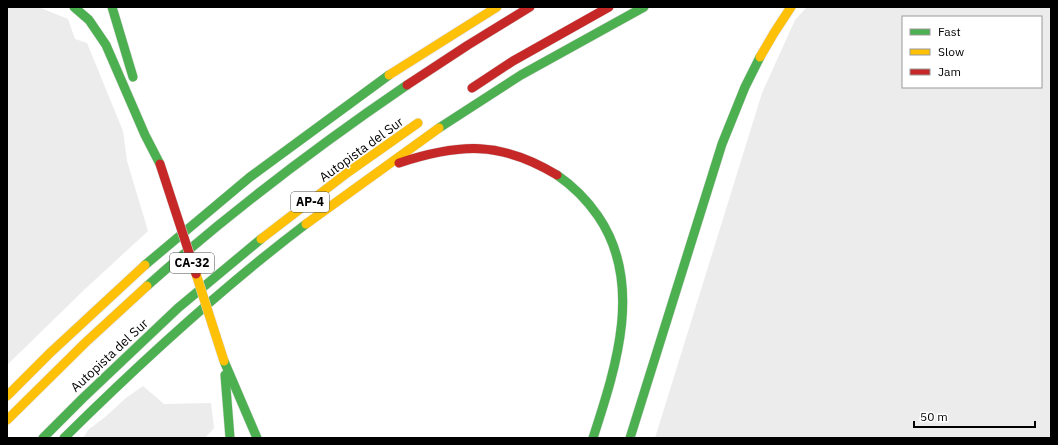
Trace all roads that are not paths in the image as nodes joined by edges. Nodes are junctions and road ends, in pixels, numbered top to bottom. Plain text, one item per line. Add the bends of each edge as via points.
1 (74, 7) edge
2 (112, 7) edge
3 (492, 7) edge
4 (497, 7) edge
5 (530, 7) edge
6 (609, 7) edge
7 (644, 7) edge
8 (791, 7) edge
9 (485, 14) junction
10 (136, 86) dead end
11 (466, 92) dead end
12 (140, 100) dead end
13 (426, 118) dead end
14 (160, 164) junction
15 (379, 170) junction
16 (224, 361) junction
17 (7, 396) edge
18 (7, 420) edge
19 (43, 438) edge
20 (64, 438) edge
21 (230, 438) edge
22 (248, 438) edge
23 (258, 438) edge
24 (593, 438) edge
25 (630, 438) edge

1 - 14 highway via 89,20 106,45
2 - 10 highway
3 - 9 highway
4 - 9 highway
5 - 18 highway, Autopista del Sur / AP-4 via 400,89 244,204 169,266
6 - 11 highway via 513,61
7 - 15 highway via 586,37 503,86
8 - 25 highway via 752,72 727,130
9 - 17 highway via 389,76 250,177 152,259
12 - 14 highway, CA-32
13 - 19 highway, Autopista del Sur / AP-4 via 279,224 178,308
14 - 16 highway, CA-32, bridge
15 - 20 highway via 288,237 186,323
15 - 24 highway via 439,152 489,149 532,160 555,173 590,204 605,225 616,250 623,301 616,358
16 - 21 highway
16 - 22 highway, CA-32
16 - 23 highway

